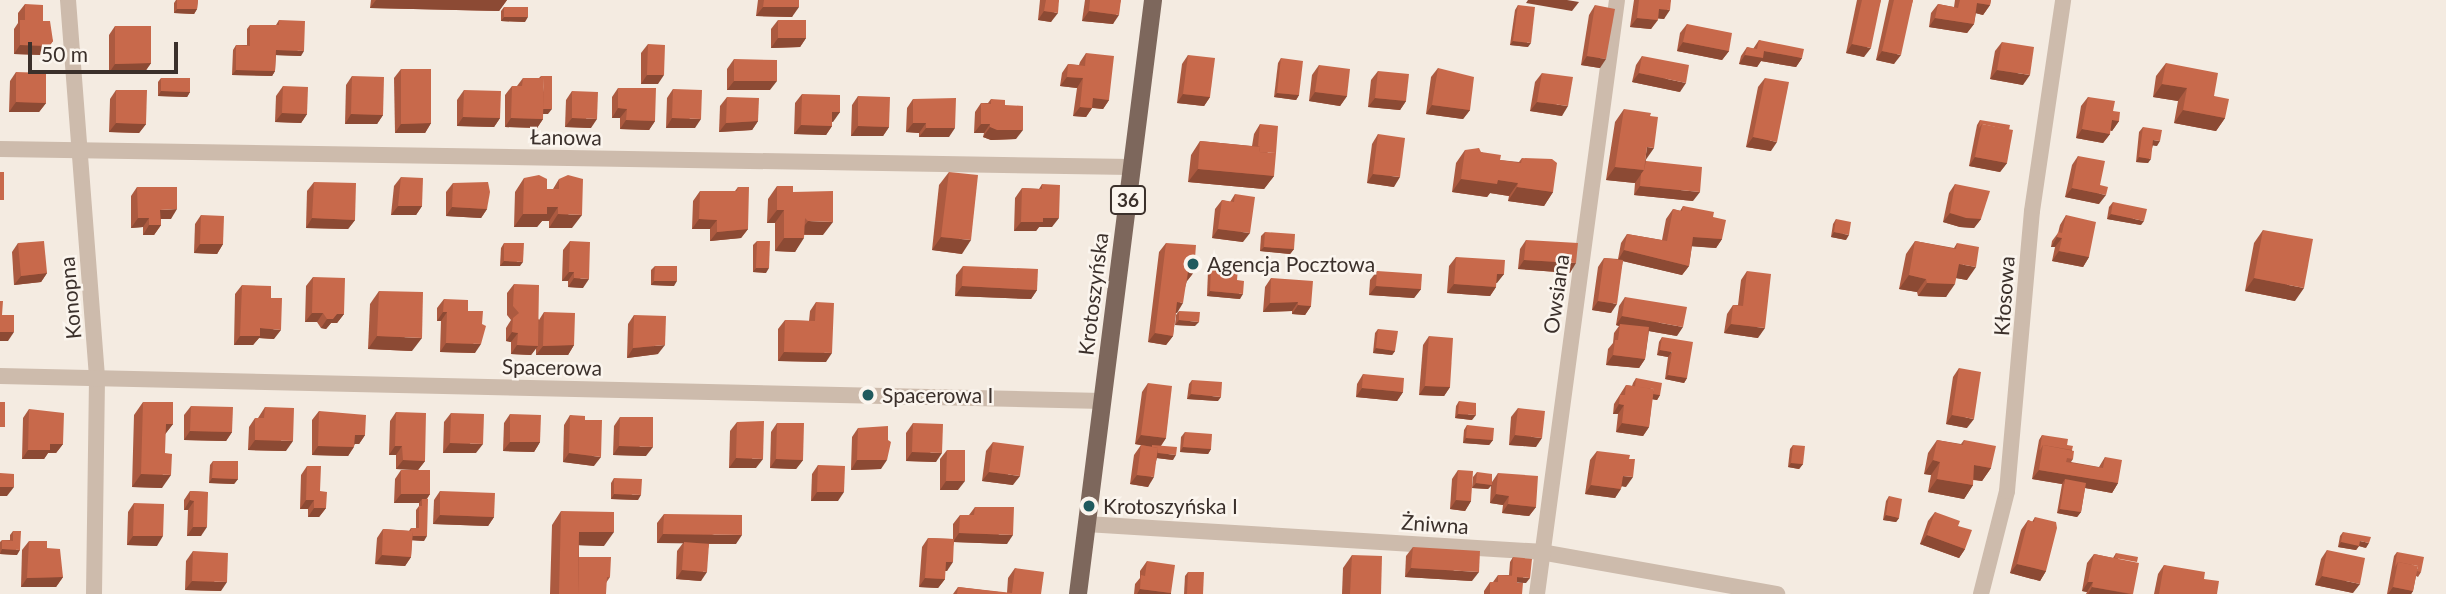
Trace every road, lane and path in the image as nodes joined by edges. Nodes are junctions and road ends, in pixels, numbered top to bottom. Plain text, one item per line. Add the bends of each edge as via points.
1 (68, 0) edge
2 (1153, 0) edge
3 (1617, 0) edge
4 (2063, 0) edge
5 (0, 149) edge
6 (79, 151) junction
7 (1132, 167) junction
8 (0, 376) edge
9 (97, 379) junction
10 (1103, 401) junction
11 (1086, 524) junction
12 (1541, 552) junction
13 (94, 594) edge
14 (1078, 594) edge
15 (1537, 594) edge
16 (1777, 594) edge
17 (1981, 594) edge

1 - 6 street, Konopna
2 - 7 main road, Krotoszyńska / 36
3 - 12 street, Owsiana
4 - 17 street, Kłosowa via 2032,211 2007,491
5 - 6 street, Łanowa
6 - 7 street, Łanowa
6 - 9 street, Konopna
7 - 10 main road, Krotoszyńska / 36
8 - 9 street, Spacerowa
9 - 10 street, Spacerowa
9 - 13 street, Konopna
10 - 11 main road, Krotoszyńska / 36
11 - 12 street, Żniwna
11 - 14 main road, Krotoszyńska / 36
12 - 15 street, Owsiana
12 - 16 street, Żniwna

